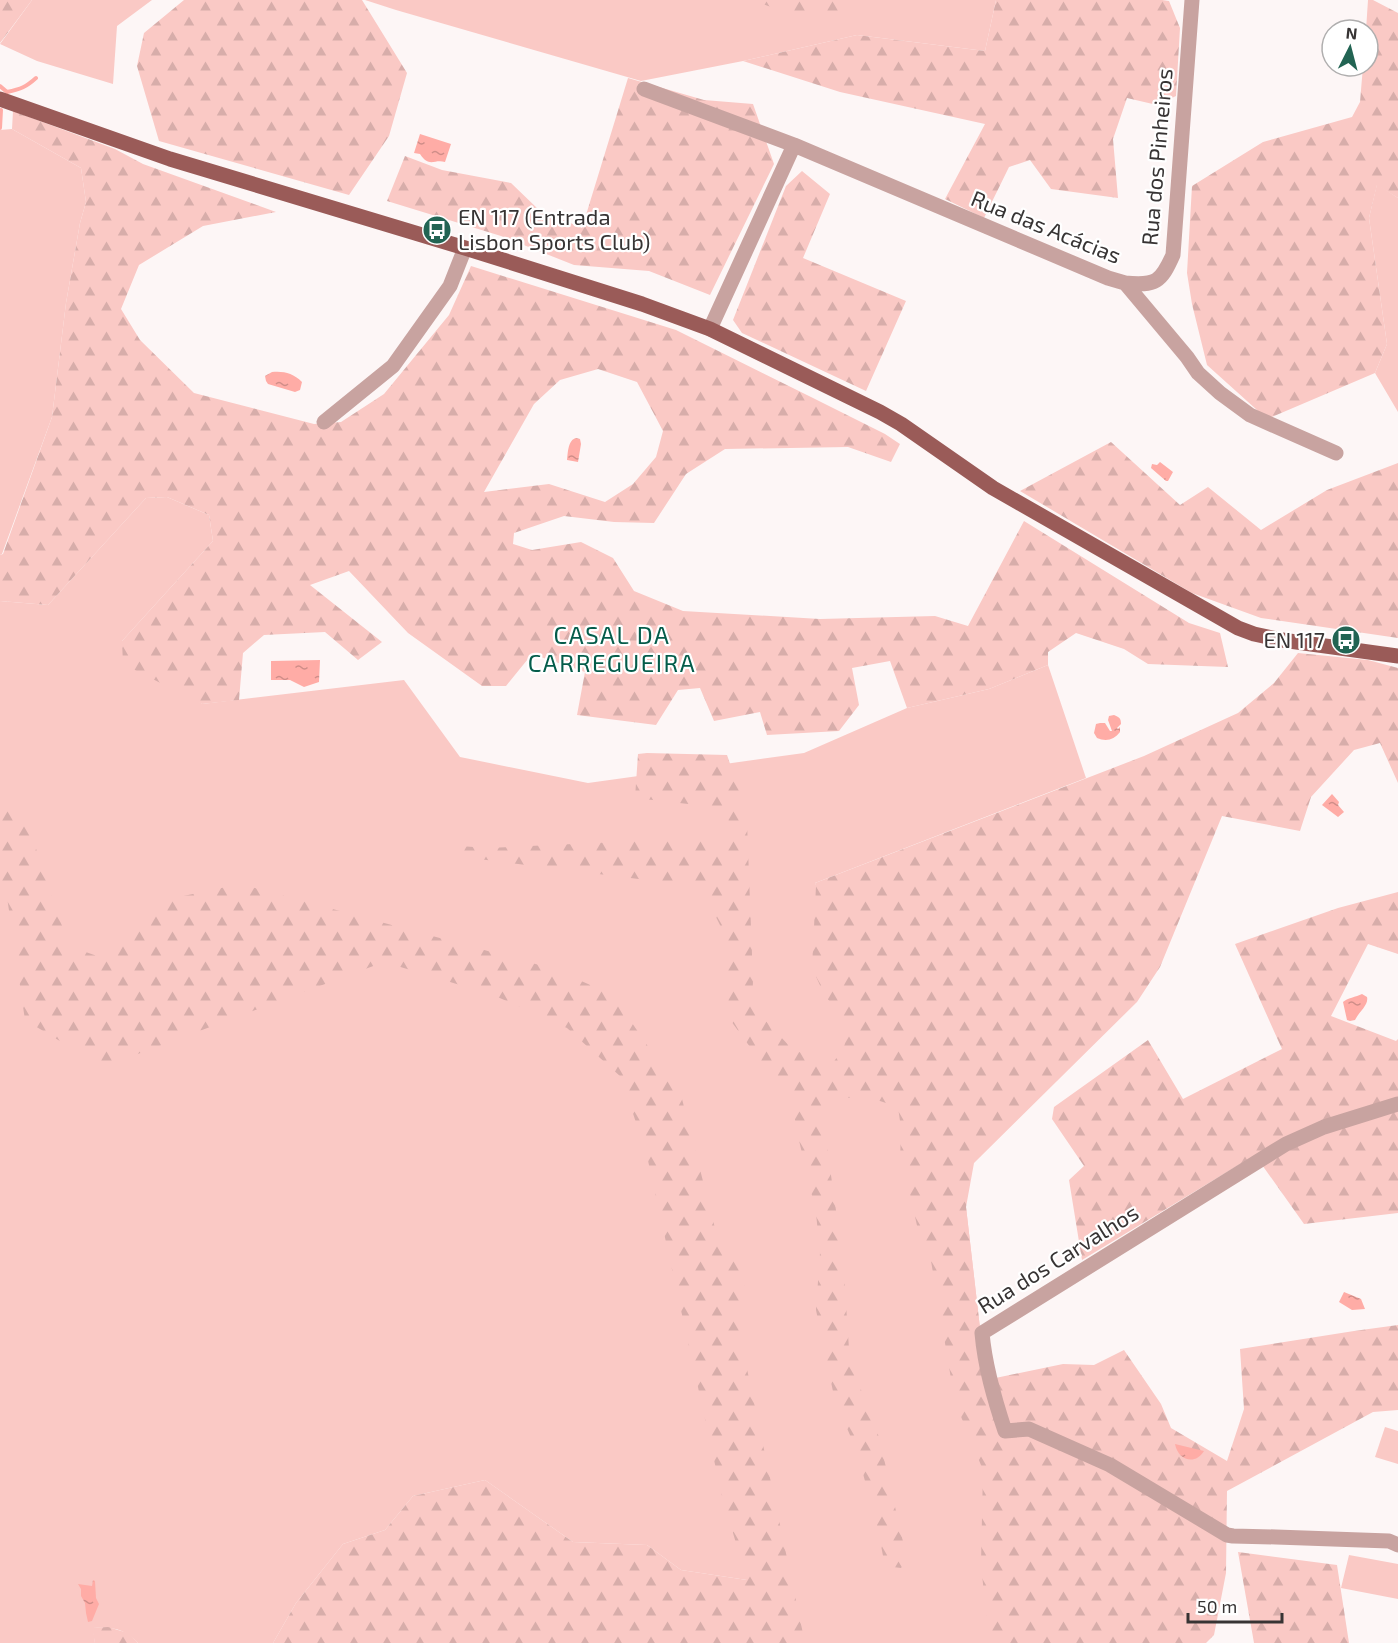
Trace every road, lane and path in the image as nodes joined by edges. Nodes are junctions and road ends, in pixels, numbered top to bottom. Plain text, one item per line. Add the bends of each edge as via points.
1 (1192, 0) edge
2 (644, 89) dead end
3 (0, 99) edge
4 (794, 145) junction
5 (465, 248) junction
6 (1125, 284) junction
7 (710, 329) junction
8 (324, 422) dead end
9 (1336, 453) dead end
10 (1398, 656) edge
11 (1398, 1104) edge
12 (1398, 1545) edge

1 - 6 street, Rua dos Pinheiros via 1173,255 1165,273 1156,281
2 - 4 street, Rua das Acácias
3 - 5 main road via 170,159
4 - 6 street, Rua das Acácias
4 - 7 street
5 - 7 main road
5 - 8 street via 450,286 393,366
6 - 9 street, Rua das Acácias via 1198,373 1220,393 1250,415
7 - 10 main road via 902,424 993,488 1238,628 1282,640
11 - 12 street, Rua dos Carvalhos via 1324,1127 1286,1144 982,1333 984,1357 1005,1431 1029,1429 1100,1461 1227,1535 1389,1541

